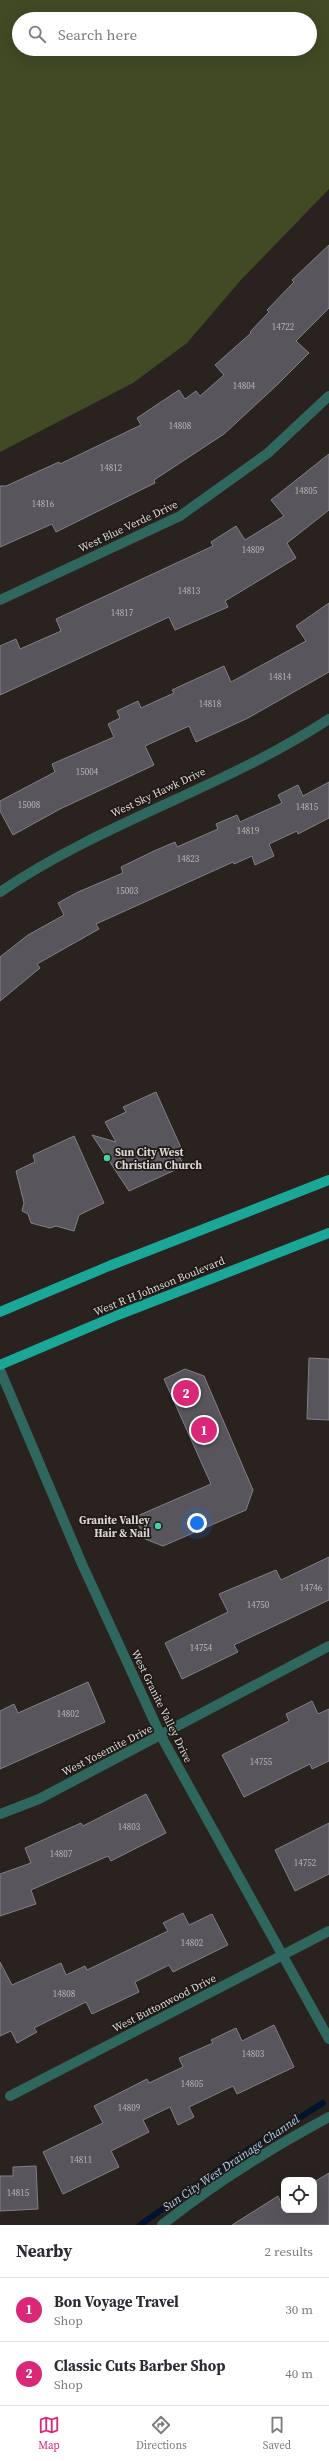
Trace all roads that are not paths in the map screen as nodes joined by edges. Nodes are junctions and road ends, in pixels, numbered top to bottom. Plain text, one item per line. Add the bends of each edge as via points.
1 (329, 396) edge
2 (0, 600) edge
3 (329, 718) edge
4 (0, 892) edge
5 (329, 1180) edge
6 (329, 1233) edge
7 (0, 1312) edge
8 (0, 1366) edge
9 (0, 1370) edge
10 (329, 1646) edge
11 (161, 1736) junction
12 (0, 1814) edge
13 (329, 1931) edge
14 (282, 1956) junction
15 (329, 2039) edge
16 (10, 2096) dead end
17 (329, 2117) edge
18 (162, 2225) edge

1 - 2 street, West Blue Verde Drive via 268,454 180,516
3 - 4 street, West Sky Hawk Drive via 294,742 97,835
5 - 7 main road via 109,1266
6 - 8 main road, West R H Johnson Boulevard via 118,1315
9 - 11 street, West Granite Valley Drive via 82,1564
10 - 11 street, West Yosemite Drive
11 - 12 street, West Yosemite Drive via 39,1799
11 - 14 street, West Granite Valley Drive
13 - 14 street, West Buttonwood Drive
14 - 15 street, West Granite Valley Drive
14 - 16 street, West Buttonwood Drive
17 - 18 street via 220,2183

